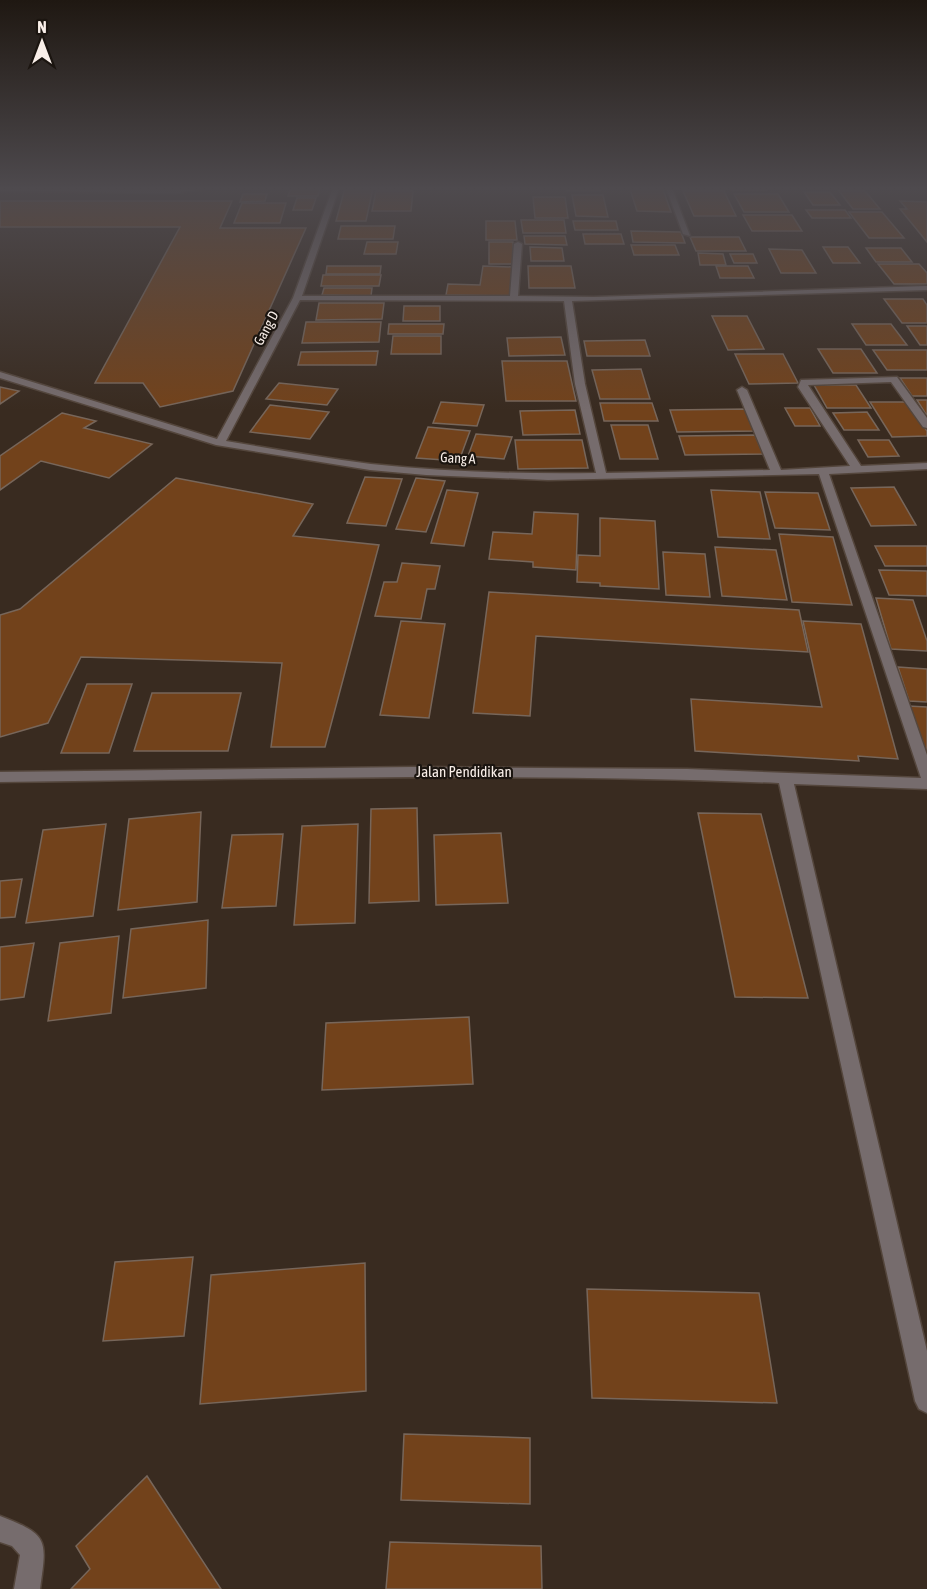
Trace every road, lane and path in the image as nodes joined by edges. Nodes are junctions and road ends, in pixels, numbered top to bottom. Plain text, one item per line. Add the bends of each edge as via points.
1 (310, 262) edge
2 (517, 262) edge
3 (927, 288) edge
4 (297, 298) junction
5 (514, 299) junction
6 (568, 299) junction
7 (0, 375) edge
8 (742, 390) dead end
9 (927, 425) edge
10 (220, 443) junction
11 (927, 466) edge
12 (858, 470) junction
13 (823, 471) junction
14 (777, 473) junction
15 (602, 477) junction
16 (927, 776) edge
17 (0, 777) edge
18 (785, 777) junction
19 (927, 784) edge
20 (927, 1401) edge
21 (0, 1529) edge
22 (27, 1589) edge

1 - 4 street, Gang D
2 - 5 street
3 - 6 street
4 - 5 street
4 - 10 street, Gang D
5 - 6 street
6 - 15 street via 580,384
7 - 10 street, Gang A
8 - 14 street
9 - 12 street via 894,379 804,382
10 - 15 street, Gang A via 426,472
11 - 12 street, Gang A
12 - 13 street, Gang A
13 - 14 street, Gang A
13 - 16 street
14 - 15 street, Gang A
17 - 18 street, Jalan Pendidikan via 437,772
18 - 19 street, Jalan Pendidikan
18 - 20 street
21 - 22 street via 21,1537 33,1551

